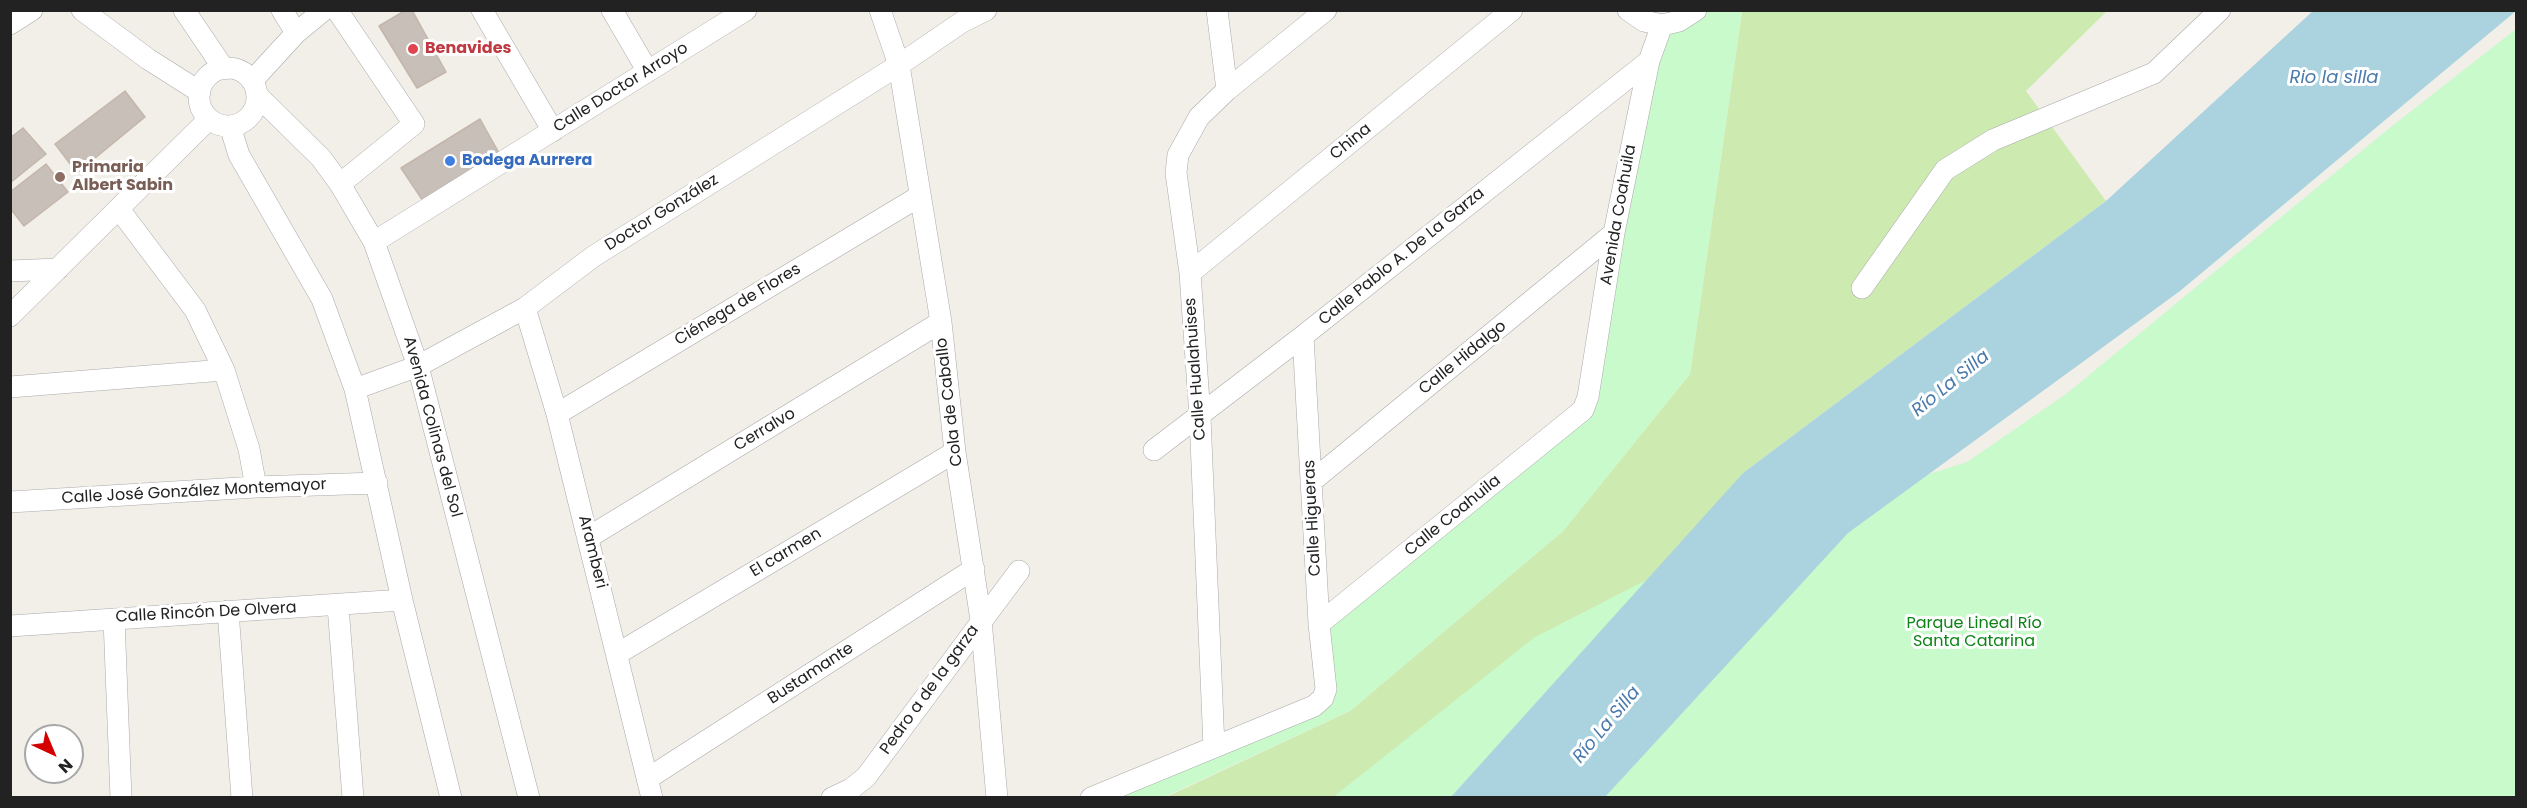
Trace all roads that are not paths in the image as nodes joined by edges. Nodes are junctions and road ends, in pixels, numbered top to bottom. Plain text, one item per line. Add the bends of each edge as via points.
1 (32, 10) edge
2 (82, 10) edge
3 (184, 10) edge
4 (282, 10) edge
5 (324, 10) edge
6 (337, 10) edge
7 (482, 10) edge
8 (612, 10) edge
9 (746, 10) edge
10 (880, 10) edge
11 (986, 10) edge
12 (1216, 10) edge
13 (1326, 10) edge
14 (1512, 10) edge
15 (1628, 10) edge
16 (1696, 10) edge
17 (2220, 10) edge
18 (959, 16) edge
19 (10, 24) edge
20 (1662, 25) junction
21 (296, 33) junction
22 (1649, 61) junction
23 (899, 64) junction
24 (224, 69) junction
25 (647, 70) junction
26 (255, 88) junction
27 (1227, 90) junction
28 (200, 92) junction
29 (209, 119) junction
30 (230, 126) junction
31 (553, 131) junction
32 (340, 184) junction
33 (920, 196) junction
34 (119, 209) junction
35 (1614, 233) junction
36 (374, 242) junction
37 (58, 269) junction
38 (10, 271) edge
39 (1190, 273) junction
40 (1862, 288) dead end
41 (525, 308) junction
42 (10, 316) edge
43 (941, 322) junction
44 (1303, 336) junction
45 (418, 366) junction
46 (224, 370) junction
47 (10, 387) edge
48 (355, 389) junction
49 (1585, 407) joint
50 (557, 414) junction
51 (1200, 417) junction
52 (1154, 450) dead end
53 (955, 452) junction
54 (1311, 482) junction
55 (376, 483) junction
56 (255, 487) junction
57 (10, 502) edge
58 (589, 537) junction
59 (975, 569) junction
60 (1019, 571) dead end
61 (402, 600) junction
62 (338, 606) junction
63 (228, 610) junction
64 (114, 619) junction
65 (981, 620) junction
66 (1319, 624) junction
67 (10, 626) edge
68 (617, 654) junction
69 (1214, 747) junction
70 (649, 788) edge
71 (122, 798) edge
72 (242, 798) edge
73 (353, 798) edge
74 (451, 798) edge
75 (529, 798) edge
76 (832, 798) edge
77 (997, 798) edge
78 (1091, 798) edge

1 - 19 street
2 - 28 street
3 - 24 street
4 - 21 street
5 - 21 street
6 - 32 street via 414,124
7 - 31 street
8 - 25 street
9 - 25 street, Calle Doctor Arroyo
10 - 23 street, Cola de Caballo
11 - 18 street, Doctor González
12 - 27 street
13 - 27 street, Calle Hualahuises
14 - 39 street, China
15 - 20 street via 1644,21
16 - 20 street via 1679,21
17 - 40 street via 2154,73 1993,140 1945,170
18 - 23 street, Doctor González
20 - 22 street, Avenida Coahuila
21 - 26 street
22 - 35 street, Avenida Coahuila
22 - 44 street, Calle Pablo A. De La Garza
23 - 33 street, Cola de Caballo
23 - 41 street, Doctor González via 594,256
24 - 26 street via 238,70
24 - 28 street via 207,78
25 - 31 street, Calle Doctor Arroyo
26 - 30 street via 253,112 247,120
26 - 32 street, Avenida Colinas del Sol via 321,158
27 - 39 street, Calle Hualahuises via 1199,117 1178,155 1176,172
28 - 29 street via 201,106
29 - 30 street
29 - 34 street
30 - 48 street via 239,155 322,299
31 - 36 street, Calle Doctor Arroyo
32 - 36 street, Avenida Colinas del Sol
33 - 43 street, Cola de Caballo
33 - 50 street, Ciénega de Flores
34 - 37 street
34 - 46 street via 195,310
35 - 49 street, Avenida Coahuila
35 - 54 street, Calle Hidalgo
36 - 45 street, Avenida Colinas del Sol
37 - 38 street
37 - 42 street
39 - 51 street, Calle Hualahuises
41 - 45 street, Doctor González
41 - 50 street, Aramberi
43 - 53 street, Cola de Caballo
43 - 58 street, Cerralvo
44 - 51 street, Calle Pablo A. De La Garza
44 - 54 street, Calle Higueras
45 - 48 street, Doctor González
45 - 75 street, Avenida Colinas del Sol
46 - 47 street
46 - 56 street via 249,449
48 - 55 street
49 - 66 street, Calle Coahuila via 1580,415
50 - 58 street, Aramberi
51 - 52 street, Calle Pablo A. De La Garza
51 - 69 street, Calle Hualahuises
53 - 59 street, Cola de Caballo
53 - 68 street, El carmen
54 - 66 street, Calle Higueras
55 - 56 street, Calle José González Montemayor
55 - 61 street
56 - 57 street, Calle José González Montemayor
58 - 68 street, Aramberi
59 - 65 street, Cola de Caballo
59 - 70 street, Bustamante
60 - 65 street, Pedro a de la garza
61 - 62 street, Calle Rincón De Olvera
61 - 74 street
62 - 63 street, Calle Rincón De Olvera
62 - 73 street
63 - 64 street, Calle Rincón De Olvera
63 - 72 street
64 - 67 street, Calle Rincón De Olvera
64 - 71 street
65 - 76 street, Pedro a de la garza via 866,777
65 - 77 street, Cola de Caballo
66 - 69 street, Calle Higueras via 1326,689 1323,699
68 - 70 street, Aramberi
69 - 78 street

